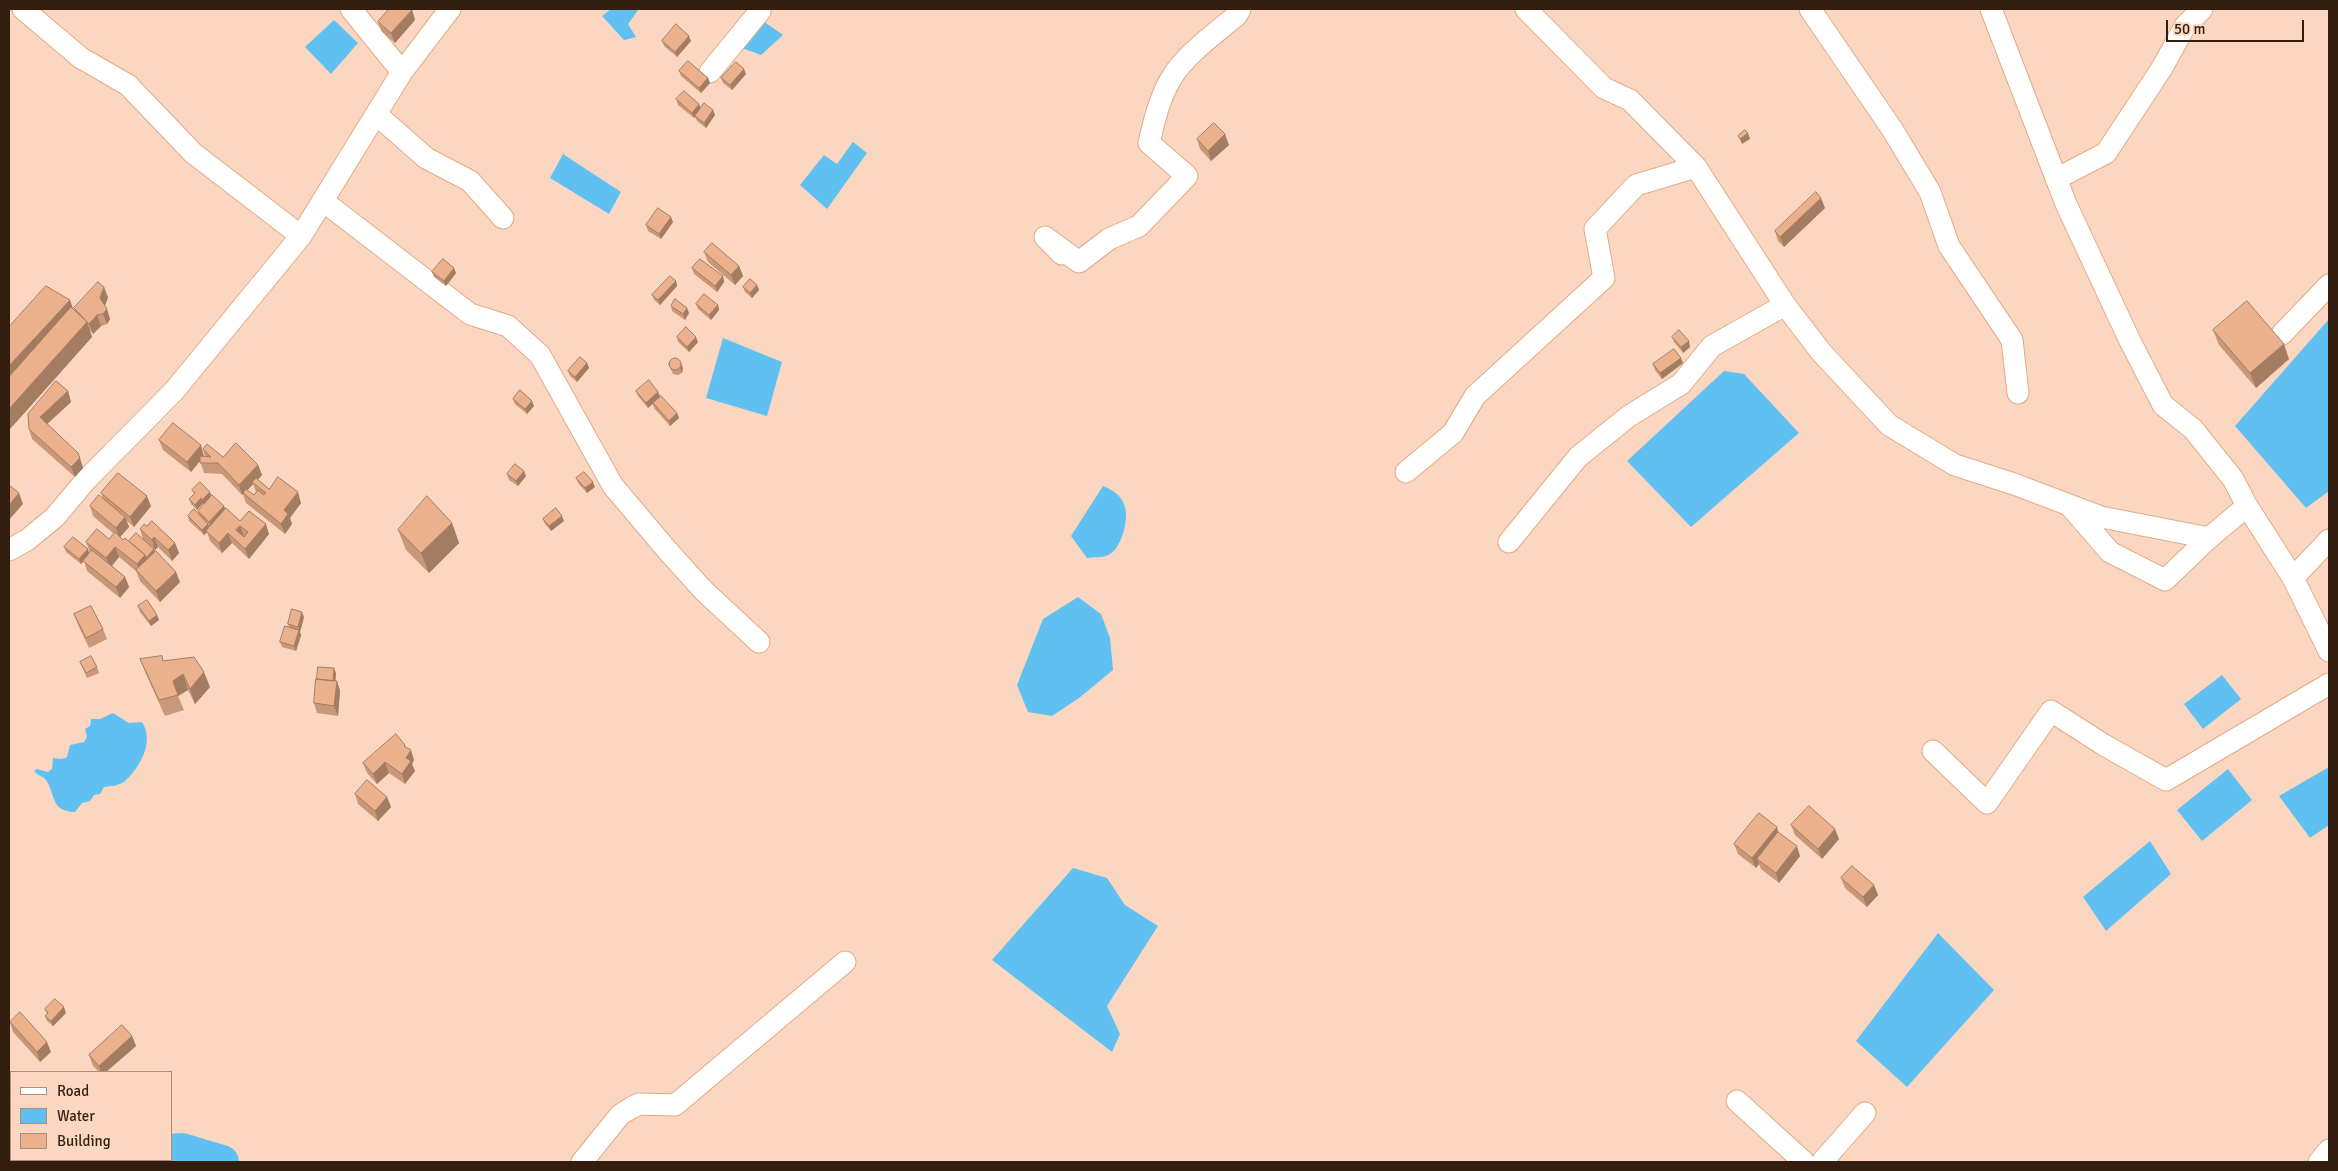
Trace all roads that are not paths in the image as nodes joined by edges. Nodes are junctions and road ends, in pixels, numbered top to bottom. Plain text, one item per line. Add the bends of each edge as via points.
1 (23, 9) edge
2 (350, 9) edge
3 (450, 9) edge
4 (759, 9) edge
5 (1240, 9) edge
6 (1526, 9) edge
7 (1810, 9) edge
8 (1991, 9) edge
9 (2202, 9) edge
10 (402, 72) junction
11 (710, 72) dead end
12 (376, 114) junction
13 (1696, 167) junction
14 (2056, 179) junction
15 (323, 201) junction
16 (503, 218) dead end
17 (301, 236) junction
18 (1062, 254) dead end
19 (2329, 286) edge
20 (1785, 305) junction
21 (2282, 334) dead end
22 (2018, 392) dead end
23 (1406, 472) dead end
24 (2068, 504) junction
25 (2247, 506) junction
26 (2209, 538) junction
27 (2329, 540) edge
28 (1509, 542) dead end
29 (9, 550) edge
30 (2293, 578) junction
31 (759, 642) dead end
32 (2329, 651) edge
33 (2329, 684) edge
34 (1933, 751) dead end
35 (845, 962) dead end
36 (1737, 1101) dead end
37 (1865, 1113) dead end
38 (2329, 1150) edge
39 (582, 1162) edge
40 (1804, 1162) edge
41 (1822, 1162) edge
42 (2319, 1162) edge

1 - 17 street via 81,58 128,85 193,153
2 - 10 street
3 - 10 street
4 - 11 street
5 - 18 street via 1172,76 1156,114 1149,143 1187,176 1138,226 1109,239 1079,262 1044,237
6 - 13 street via 1604,88 1630,100
7 - 22 street via 1892,129 1930,192 1949,246 2012,340
8 - 14 street
9 - 14 street via 2185,26 2162,68 2106,153
10 - 12 street
12 - 15 street
12 - 16 street via 426,158 470,181
13 - 20 street
13 - 23 street via 1636,185 1595,229 1604,278 1474,396 1453,433
14 - 25 street via 2163,405 2193,428 2233,479
15 - 17 street
15 - 31 street via 470,314 508,326 540,354 614,486 704,591
17 - 29 street via 174,391 86,480 55,517
19 - 21 street
20 - 24 street via 1821,352 1889,425 1955,465
20 - 28 street via 1712,346 1681,384 1629,416 1578,457
24 - 26 street via 2101,517
24 - 26 street via 2110,552 2165,580
25 - 26 street
25 - 30 street
27 - 30 street
30 - 32 street
33 - 34 street via 2166,780 2051,711 1987,803
35 - 39 street via 675,1105 639,1104 620,1115
36 - 40 street
37 - 41 street
38 - 42 street

